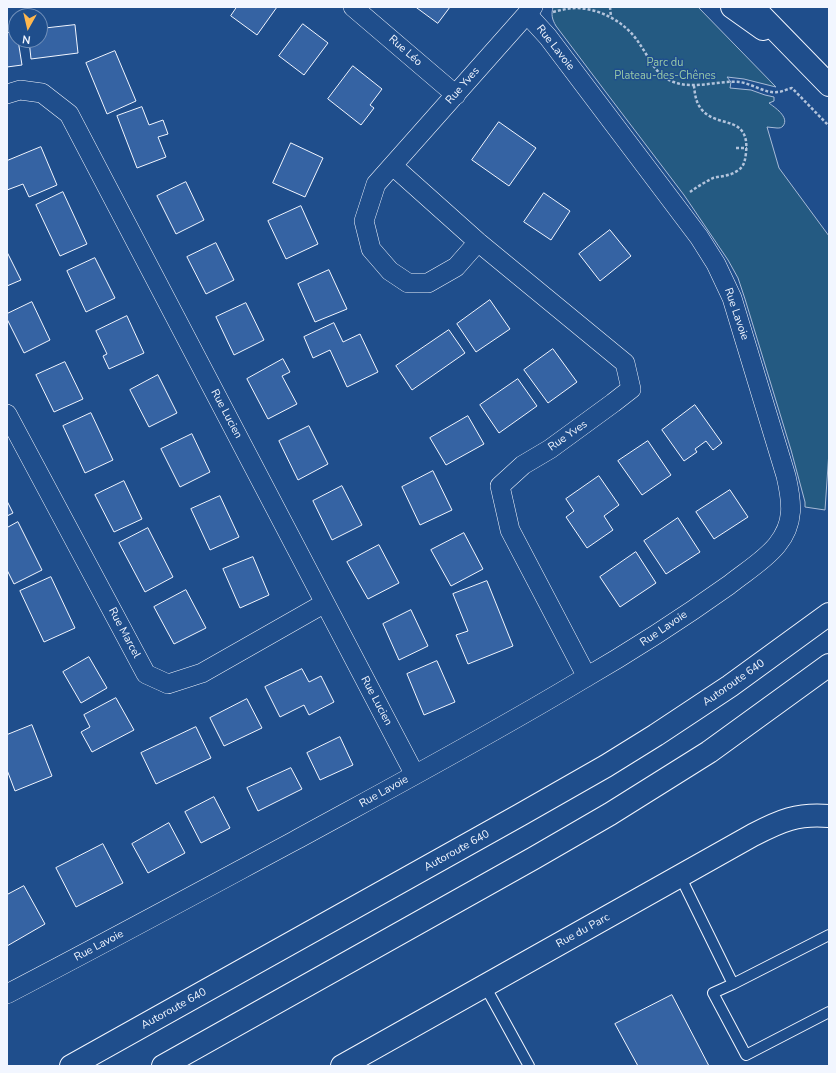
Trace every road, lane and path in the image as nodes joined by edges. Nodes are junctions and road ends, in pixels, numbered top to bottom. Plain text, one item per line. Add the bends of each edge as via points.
1 (353, 7) edge
2 (610, 7) edge
3 (732, 7) edge
4 (752, 7) edge
5 (530, 11) edge
6 (552, 13) dead end
7 (611, 17) junction
8 (801, 57) junction
9 (829, 85) edge
10 (694, 86) junction
11 (7, 94) edge
12 (456, 94) junction
13 (829, 126) edge
14 (736, 148) dead end
15 (747, 148) junction
16 (393, 166) junction
17 (733, 174) junction
18 (736, 178) dead end
19 (684, 196) dead end
20 (478, 242) junction
21 (7, 414) edge
22 (325, 603) junction
23 (829, 614) edge
24 (829, 665) edge
25 (587, 677) junction
26 (415, 775) junction
27 (829, 816) edge
28 (680, 876) junction
29 (829, 935) edge
30 (733, 984) junction
31 (485, 986) junction
32 (7, 994) edge
33 (829, 1012) edge
34 (72, 1066) edge
35 (163, 1066) edge
36 (342, 1066) edge
37 (529, 1066) edge

1 - 12 street, Rue Léo
2 - 7 path
3 - 8 main road
4 - 8 main road
5 - 12 street, Rue Yves
5 - 25 street, Rue Lavoie via 699,237 719,268 732,298 790,491 791,518 788,529 767,555 713,596 619,659
6 - 7 path via 581,9
7 - 10 path via 634,35 657,70 665,77 683,85
8 - 9 main road
10 - 13 path via 740,82 772,92 792,88
10 - 15 path via 698,106 707,115 738,127 746,139
11 - 22 street, Rue Lucien via 20,90 42,93 69,114
12 - 16 street, Rue Yves
14 - 15 path
15 - 17 path via 744,165
16 - 20 street, Rue Yves
16 - 20 street, Rue Yves via 376,184 364,222 371,249 390,271 408,283 428,283 456,267
17 - 18 path
17 - 19 path via 706,181
20 - 25 street, Rue Yves via 625,363 631,389 550,449 523,465 500,486 510,530
21 - 22 street, Rue Marcel via 146,674 168,684 202,673
22 - 26 street, Rue Lucien
23 - 34 main road, Autoroute 640 via 693,711 571,787
24 - 35 main road via 709,752 610,814
25 - 26 street, Rue Lavoie
26 - 32 street, Rue Lavoie
27 - 28 main road, Rue du Parc via 798,816 786,819
28 - 30 lane
28 - 31 main road, Rue du Parc
29 - 30 lane
30 - 33 lane via 713,993 746,1055
31 - 36 main road, Rue du Parc
31 - 37 lane

